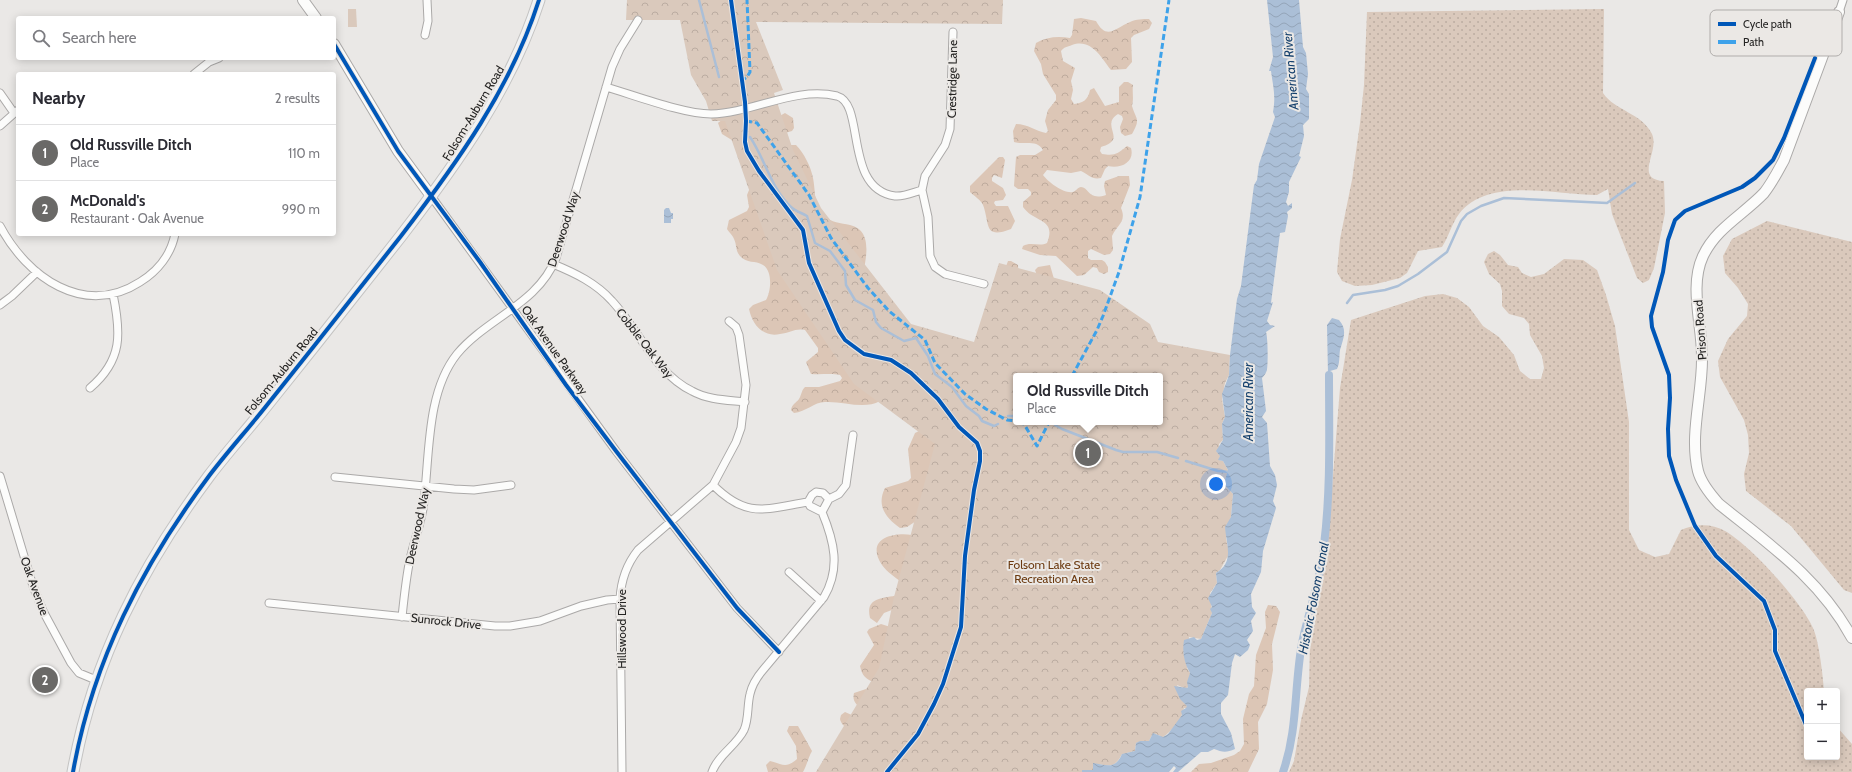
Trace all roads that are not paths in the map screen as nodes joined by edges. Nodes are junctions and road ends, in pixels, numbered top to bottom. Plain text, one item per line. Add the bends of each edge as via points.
1 (303, 0) edge
2 (427, 0) edge
3 (539, 0) edge
4 (1843, 0) edge
5 (1840, 10) edge
6 (315, 16) edge
7 (638, 20) dead end
8 (953, 32) dead end
9 (425, 35) dead end
10 (336, 47) edge
11 (1823, 56) edge
12 (214, 60) edge
13 (196, 72) edge
14 (606, 87) junction
15 (0, 93) edge
16 (16, 112) edge
17 (0, 126) edge
18 (922, 190) junction
19 (431, 196) junction
20 (0, 226) edge
21 (174, 236) edge
22 (553, 264) junction
23 (37, 272) junction
24 (984, 284) dead end
25 (113, 294) junction
26 (0, 305) edge
27 (513, 308) junction
28 (729, 321) dead end
29 (90, 388) dead end
30 (745, 402) junction
31 (853, 434) dead end
32 (0, 476) edge
33 (335, 477) dead end
34 (511, 485) dead end
35 (713, 485) junction
36 (425, 486) junction
37 (829, 499) junction
38 (808, 502) junction
39 (822, 512) junction
40 (670, 521) junction
41 (789, 572) dead end
42 (620, 599) junction
43 (821, 600) junction
44 (269, 602) dead end
45 (402, 617) junction
46 (1852, 638) edge
47 (779, 652) junction
48 (96, 680) junction
49 (72, 772) edge
50 (622, 772) edge
51 (712, 772) edge

1 - 6 street
2 - 9 street via 428,20
3 - 19 main road, Folsom-Auburn Road via 516,60 490,108
4 - 5 street, Prison Road
7 - 14 street, Deerwood Way via 620,49
8 - 18 street, Crestridge Lane via 950,129 945,145 925,176
10 - 19 street, Oak Avenue Parkway via 398,151
11 - 46 street, Prison Road via 1784,160 1775,177 1752,205 1721,230 1702,257 1697,282 1702,356 1695,445 1698,472 1710,495 1811,581 1836,612
12 - 13 street
14 - 18 street via 688,111 710,114 806,95 838,97 845,102 848,109 865,174 874,187 897,196
14 - 22 street, Deerwood Way
15 - 16 street
16 - 17 street
18 - 24 street via 928,218 930,256 936,267 945,274
19 - 27 street, Oak Avenue Parkway
19 - 48 main road, Folsom-Auburn Road via 225,455 178,521 138,585 116,628
20 - 23 street via 12,246
21 - 25 street via 169,252 155,270 132,287
22 - 27 street, Deerwood Way via 539,287
22 - 30 street, Cobble Oak Way via 574,273 602,291 620,310 664,369 682,385 704,396
23 - 25 street via 73,293 96,296
23 - 26 street
25 - 29 street via 119,322 116,352 106,372
27 - 36 street, Deerwood Way via 465,346 442,379 435,401
27 - 40 street, Oak Avenue Parkway
28 - 30 street, Hillswood Drive via 736,327 739,335 745,377
30 - 35 street, Hillswood Drive via 736,442
31 - 37 street via 846,485 839,494
32 - 48 street, Oak Avenue via 43,611 79,673
33 - 36 street
34 - 36 street via 474,490
35 - 38 street via 724,496 745,508 767,508
35 - 40 street, Hillswood Drive
36 - 45 street, Deerwood Way via 419,527 408,567
37 - 38 street via 816,492
37 - 39 street
38 - 39 street via 810,506
39 - 43 street via 834,544 835,554 832,579
40 - 42 street, Hillswood Drive via 633,556 623,576
40 - 47 street, Oak Avenue Parkway via 737,608
41 - 43 street
42 - 45 street, Sunrock Drive via 594,602 540,621 510,626
42 - 50 street, Hillswood Drive
43 - 47 street
44 - 45 street, Sunrock Drive
47 - 51 street via 754,683 744,730
48 - 49 main road, Folsom-Auburn Road

